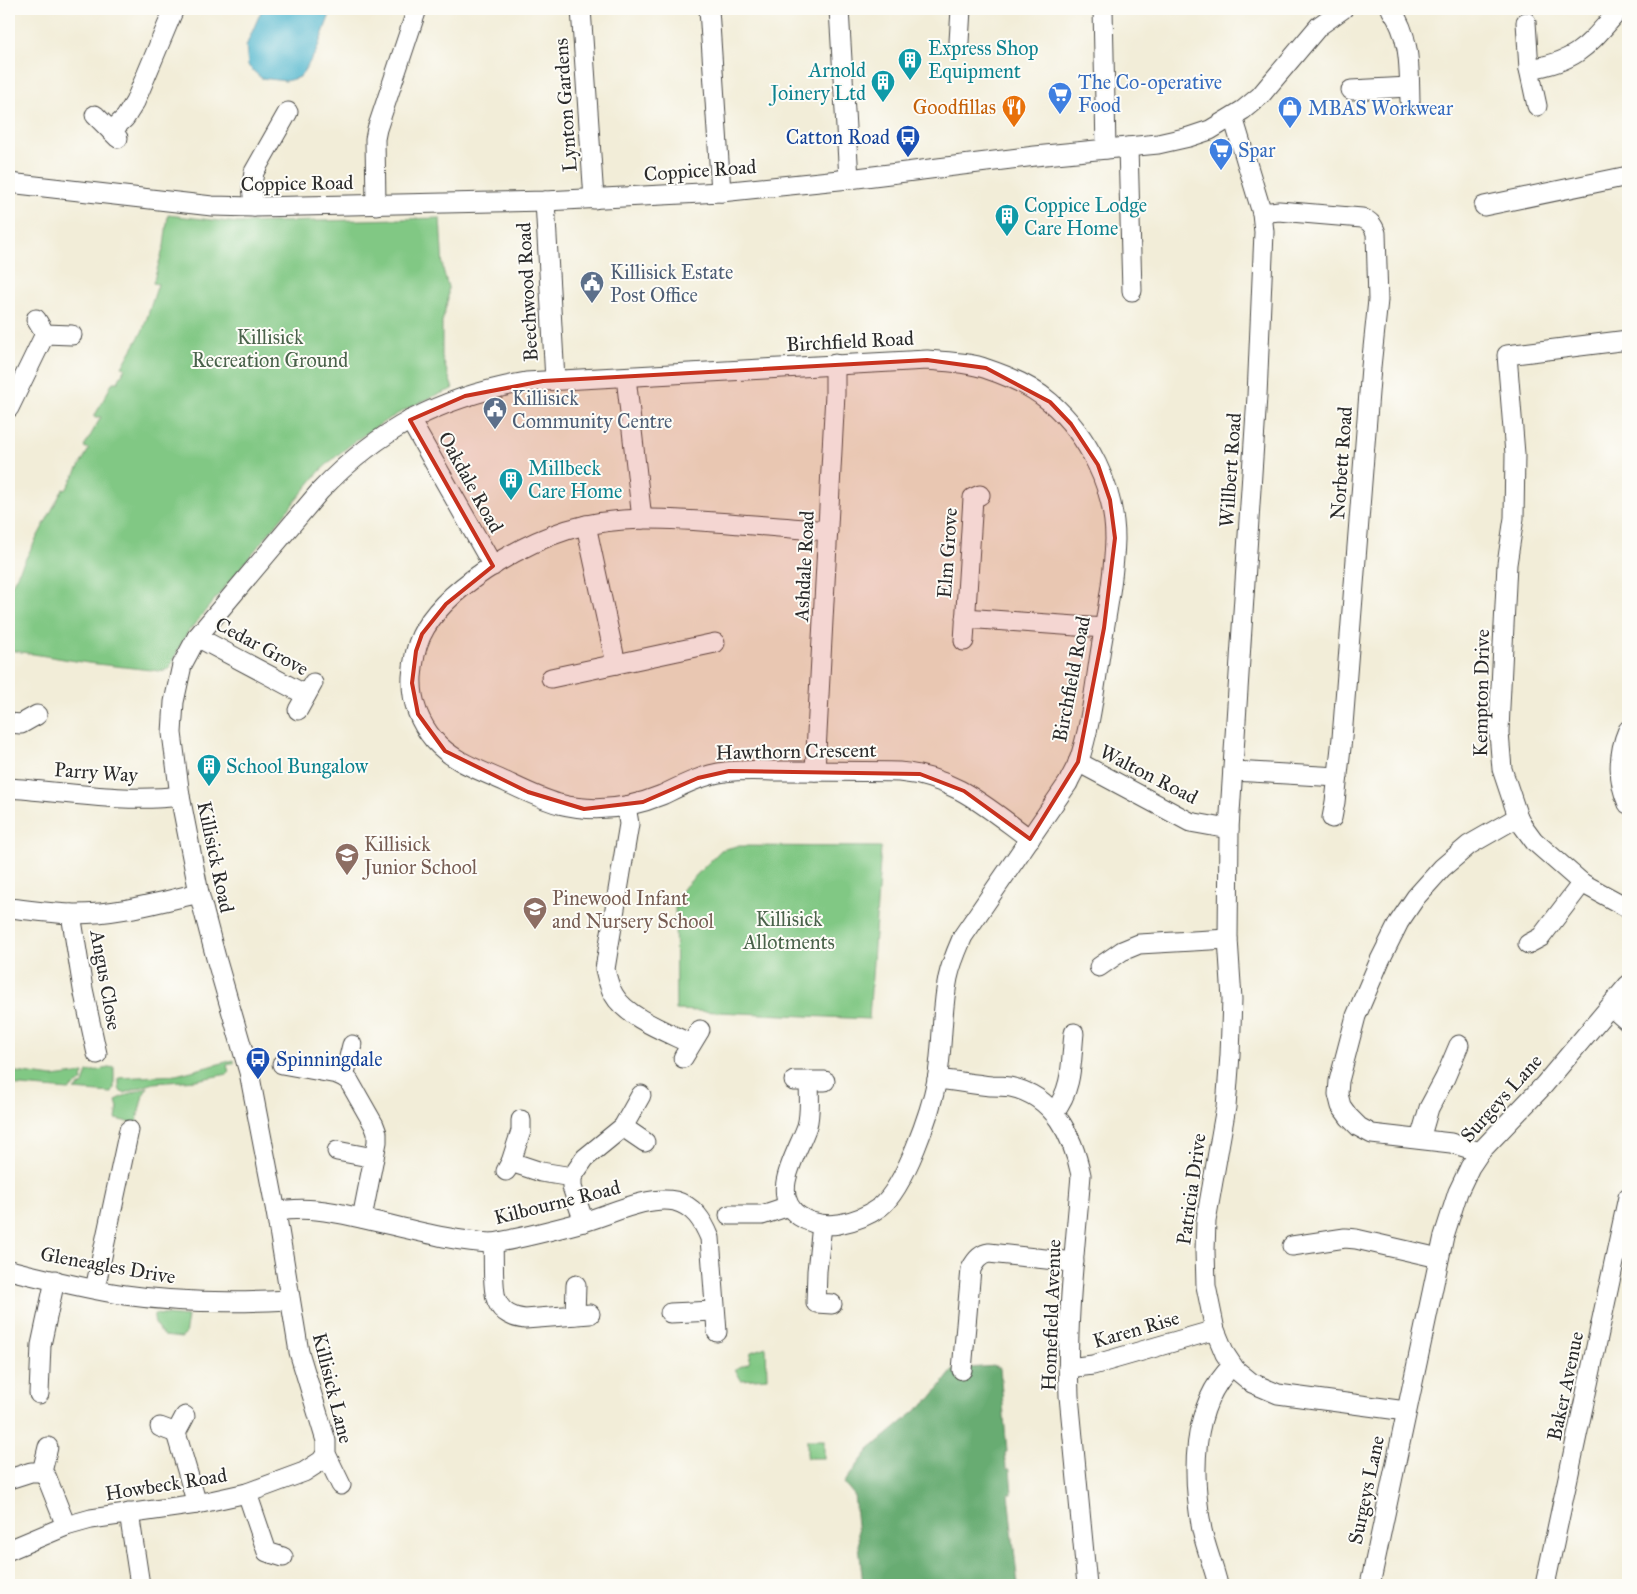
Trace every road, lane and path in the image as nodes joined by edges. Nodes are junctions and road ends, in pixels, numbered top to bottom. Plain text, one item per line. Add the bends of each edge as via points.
1 (174, 9) edge
2 (417, 9) edge
3 (581, 9) edge
4 (710, 9) edge
5 (839, 9) edge
6 (961, 9) edge
7 (1103, 9) edge
8 (1343, 9) edge
9 (1391, 9) edge
10 (1620, 9) edge
11 (1526, 22) dead end
12 (959, 42) dead end
13 (1529, 70) junction
14 (1358, 94) dead end
15 (1537, 106) dead end
16 (288, 112) dead end
17 (95, 115) dead end
18 (1233, 117) junction
19 (1128, 147) junction
20 (1106, 149) junction
21 (1628, 176) edge
22 (849, 179) junction
23 (9, 182) edge
24 (721, 192) junction
25 (594, 198) junction
26 (545, 201) junction
27 (376, 205) junction
28 (1484, 206) dead end
29 (254, 208) junction
30 (1262, 213) junction
31 (1132, 291) dead end
32 (72, 335) dead end
33 (1628, 340) edge
34 (835, 364) junction
35 (626, 376) junction
36 (555, 380) junction
37 (9, 408) edge
38 (410, 420) junction
39 (980, 495) dead end
40 (642, 519) junction
41 (586, 525) junction
42 (828, 531) junction
43 (493, 566) junction
44 (966, 618) junction
45 (1104, 628) junction
46 (197, 637) junction
47 (964, 640) dead end
48 (715, 643) dead end
49 (616, 664) junction
50 (551, 678) dead end
51 (306, 696) dead end
52 (37, 715) dead end
53 (9, 723) edge
54 (1628, 730) edge
55 (1078, 762) junction
56 (815, 771) junction
57 (1233, 771) junction
58 (1338, 777) junction
59 (9, 788) edge
60 (180, 796) junction
61 (1628, 804) edge
62 (626, 806) junction
63 (1518, 817) junction
64 (1332, 818) dead end
65 (1229, 829) junction
66 (1030, 839) junction
67 (1582, 883) junction
68 (199, 893) junction
69 (9, 908) edge
70 (1628, 908) edge
71 (71, 914) junction
72 (1228, 939) junction
73 (1528, 944) dead end
74 (1099, 968) dead end
75 (1628, 985) edge
76 (1610, 1007) junction
77 (1628, 1022) edge
78 (1074, 1033) dead end
79 (691, 1044) dead end
80 (352, 1045) dead end
81 (1459, 1045) dead end
82 (97, 1054) dead end
83 (282, 1064) dead end
84 (344, 1077) junction
85 (937, 1079) junction
86 (809, 1081) dead end
87 (641, 1095) dead end
88 (1054, 1112) junction
89 (520, 1120) dead end
90 (623, 1127) junction
91 (129, 1130) dead end
92 (1420, 1139) junction
93 (645, 1142) dead end
94 (337, 1151) dead end
95 (1480, 1152) junction
96 (374, 1158) junction
97 (572, 1177) junction
98 (1628, 1197) edge
99 (789, 1206) junction
100 (276, 1212) junction
101 (729, 1215) dead end
102 (362, 1218) junction
103 (584, 1222) junction
104 (822, 1225) junction
105 (493, 1243) junction
106 (1292, 1246) dead end
107 (1440, 1258) junction
108 (1074, 1262) junction
109 (9, 1270) edge
110 (55, 1280) junction
111 (576, 1285) dead end
112 (95, 1289) junction
113 (290, 1300) junction
114 (821, 1308) dead end
115 (714, 1311) junction
116 (670, 1313) dead end
117 (1215, 1330) junction
118 (717, 1332) dead end
119 (1232, 1366) junction
120 (1068, 1368) junction
121 (962, 1370) dead end
122 (39, 1394) dead end
123 (1406, 1411) junction
124 (185, 1416) dead end
125 (48, 1447) dead end
126 (326, 1454) junction
127 (42, 1472) junction
128 (9, 1479) edge
129 (341, 1485) dead end
130 (247, 1493) junction
131 (197, 1504) junction
132 (130, 1513) junction
133 (66, 1526) junction
134 (9, 1550) edge
135 (269, 1555) dead end
136 (140, 1585) edge
137 (1088, 1585) edge
138 (1218, 1585) edge
139 (1370, 1585) edge
140 (1545, 1585) edge

1 - 17 street via 135,102 114,135
2 - 27 street via 377,129
3 - 25 street, Lynton Gardens
4 - 24 street
5 - 22 street
6 - 12 street
7 - 20 street
8 - 18 street, Coppice Road via 1319,26 1260,96
9 - 14 street via 1404,33 1408,50 1410,94
10 - 13 street via 1586,47 1551,66
11 - 13 street
13 - 15 street
16 - 29 street via 254,172
18 - 19 street, Coppice Road via 1189,137
18 - 30 street, Willbert Road
19 - 20 street, Coppice Road
19 - 31 street
20 - 22 street, Coppice Road
21 - 28 street
22 - 24 street, Coppice Road
23 - 29 street, Coppice Road
24 - 25 street, Coppice Road
25 - 26 street, Coppice Road
26 - 27 street, Coppice Road
26 - 36 street, Beechwood Road
27 - 29 street, Coppice Road
30 - 57 street, Willbert Road via 1261,325
30 - 58 street, Norbett Road via 1279,211 1362,218 1368,220 1376,233 1378,300
32 - 37 street via 40,327
33 - 63 street, Kempton Drive via 1507,355 1515,454 1514,518 1507,564 1500,733 1502,769
34 - 35 street, Birchfield Road
34 - 42 street, Ashdale Road
34 - 45 street, Birchfield Road via 927,360 958,363 986,368 1024,385 1050,402 1088,447 1110,500 1115,538
35 - 36 street, Birchfield Road
35 - 40 street
36 - 38 street, Killisick Road via 502,386 466,396
38 - 43 street, Oakdale Road
38 - 46 street, Killisick Road via 387,433 337,473
39 - 44 street, Elm Grove via 973,498
40 - 41 street, Hawthorn Crescent
40 - 42 street, Hawthorn Crescent
41 - 43 street, Hawthorn Crescent via 545,538
41 - 49 street
42 - 56 street, Ashdale Road
43 - 62 street, Hawthorn Crescent via 446,604 422,634 412,683 418,714 425,728 445,751 458,760 558,804 603,810
44 - 45 street, Elm Grove
44 - 47 street, Elm Grove
45 - 55 street, Birchfield Road
46 - 51 street, Cedar Grove
46 - 60 street, Killisick Road via 182,665 174,702 172,733
48 - 49 street
49 - 50 street
52 - 53 street via 21,724
54 - 61 street via 1621,750 1620,781
55 - 65 street, Walton Road via 1190,822
55 - 66 street, Birchfield Road via 1068,783
56 - 62 street, Hawthorn Crescent via 729,771 690,781
56 - 66 street, Hawthorn Crescent via 899,772 940,780 964,791
57 - 58 street
57 - 65 street, Willbert Road
58 - 64 street, Norbett Road
59 - 60 street, Parry Way via 123,797
60 - 68 street, Killisick Road
62 - 79 street via 629,824 605,969 608,982 614,996 630,1013
63 - 67 street, Kempton Drive via 1534,841
63 - 92 street via 1469,845 1416,896 1399,922 1356,1016 1339,1081 1341,1106 1359,1127 1372,1134
65 - 72 street, Patricia Drive
66 - 85 street, Birchfield Road via 963,936 953,958
67 - 70 street, Kempton Drive
67 - 73 street via 1541,937
68 - 71 street via 137,908
68 - 100 street, Killisick Road via 249,1072
69 - 71 street
71 - 82 street, Angus Close
72 - 74 street via 1138,944
72 - 117 street, Patricia Drive via 1232,999 1226,1107 1206,1221 1205,1251 1206,1286
75 - 76 street, Surgeys Lane
76 - 77 street
76 - 95 street, Surgeys Lane via 1544,1085
78 - 88 street via 1070,1083
80 - 84 street
81 - 92 street via 1429,1108
83 - 84 street
84 - 96 street via 374,1125 377,1142
85 - 88 street, Homefield Avenue via 1010,1087 1036,1098
85 - 104 street, Birchfield Road via 911,1159 882,1206 858,1220
86 - 99 street via 807,1125 785,1187
87 - 90 street
88 - 108 street, Homefield Avenue via 1074,1148 1081,1175
89 - 97 street via 521,1131 509,1166
90 - 93 street
90 - 97 street via 585,1158
91 - 112 street
92 - 95 street via 1451,1143
94 - 96 street
95 - 107 street, Surgeys Lane via 1458,1192
96 - 102 street
97 - 103 street via 572,1187
98 - 140 street, Baker Avenue
99 - 101 street via 762,1215
99 - 104 street, Birchfield Road via 806,1221
100 - 102 street, Kilbourne Road via 300,1209
100 - 113 street, Killisick Road
102 - 105 street, Kilbourne Road via 455,1239
103 - 105 street, Kilbourne Road
103 - 115 street, Kilbourne Road via 661,1200 678,1202 692,1209 710,1238
104 - 114 street via 817,1271
105 - 111 street via 497,1301 515,1318 582,1315
106 - 107 street via 1356,1239
107 - 123 street, Surgeys Lane
108 - 120 street, Homefield Avenue
108 - 121 street via 983,1254 971,1269 957,1341
109 - 110 street, Gleneagles Drive
110 - 112 street, Gleneagles Drive
110 - 122 street via 41,1345
112 - 113 street, Gleneagles Drive via 178,1301 243,1303
113 - 126 street, Killisick Lane via 299,1352 326,1441
115 - 116 street
115 - 118 street, Kilbourne Road
117 - 119 street, Patricia Drive
117 - 120 street, Karen Rise via 1093,1365
119 - 123 street, Patricia Drive via 1252,1383 1278,1394
119 - 138 street via 1207,1406 1201,1423 1196,1464 1203,1531
120 - 137 street, Homefield Avenue
123 - 139 street, Surgeys Lane
124 - 131 street via 168,1430
125 - 127 street
126 - 129 street, Killisick Lane
126 - 130 street, Howbeck Road via 304,1472
127 - 128 street
127 - 133 street
130 - 131 street, Howbeck Road
130 - 135 street
131 - 132 street, Howbeck Road
132 - 133 street, Howbeck Road via 91,1518
132 - 136 street
133 - 134 street, Howbeck Road

